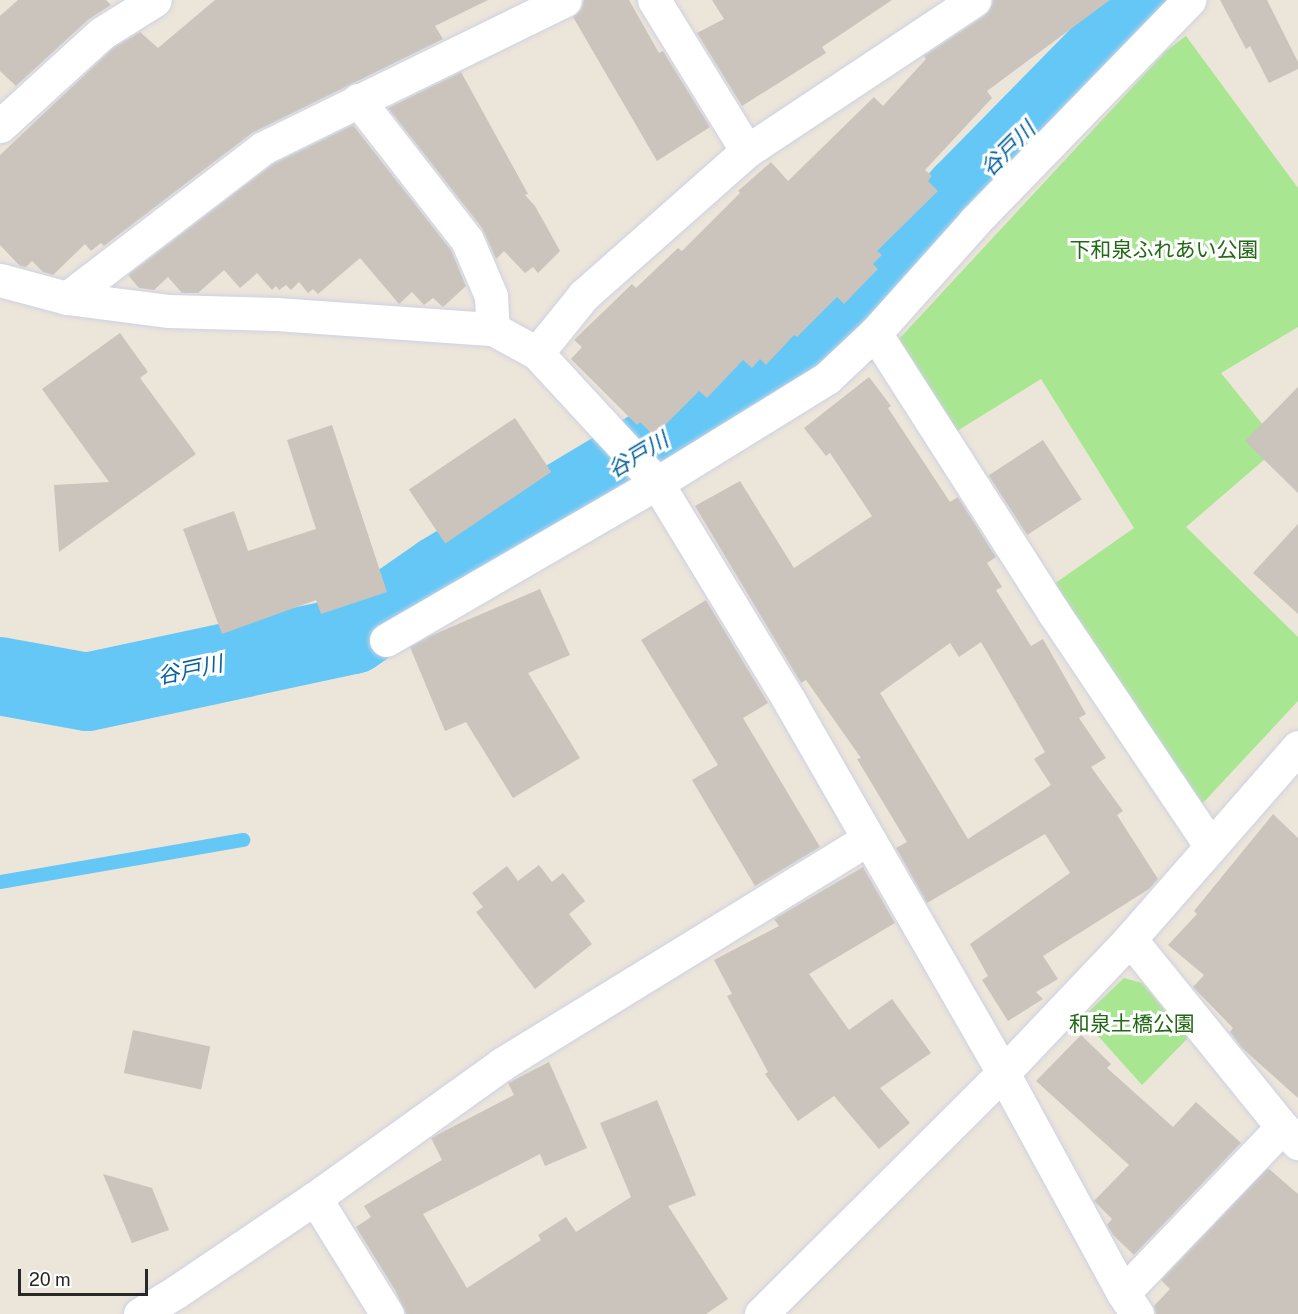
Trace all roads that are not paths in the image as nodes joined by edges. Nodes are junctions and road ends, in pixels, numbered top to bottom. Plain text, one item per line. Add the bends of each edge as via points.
1 (155, 0) edge
2 (565, 0) edge
3 (654, 0) edge
4 (972, 0) edge
5 (1189, 0) edge
6 (358, 100) junction
7 (0, 126) edge
8 (747, 151) junction
9 (0, 280) edge
10 (67, 298) junction
11 (493, 329) junction
12 (875, 333) junction
13 (537, 353) junction
14 (652, 479) junction
15 (386, 640) dead end
16 (1298, 747) edge
17 (868, 839) junction
18 (1210, 845) junction
19 (1131, 939) junction
20 (1003, 1073) junction
21 (1290, 1135) edge
22 (315, 1198) junction
23 (182, 1303) edge
24 (1130, 1304) edge
25 (140, 1314) edge
26 (387, 1314) edge
27 (761, 1314) edge

1 - 7 street via 102,33
2 - 6 street
3 - 8 street
4 - 8 street
5 - 12 street via 975,221
6 - 10 street via 263,148
6 - 11 street via 467,240 491,296
8 - 13 street via 584,295
9 - 10 street
10 - 11 street via 169,311
11 - 13 street
12 - 14 street via 827,378
12 - 18 street via 1054,613
13 - 14 street
14 - 15 street
14 - 17 street via 790,702
16 - 18 street
17 - 20 street
17 - 22 street via 502,1064
18 - 19 street
19 - 20 street
19 - 21 street
20 - 24 street
20 - 27 street
21 - 24 street
22 - 23 street
22 - 26 street
23 - 25 street

